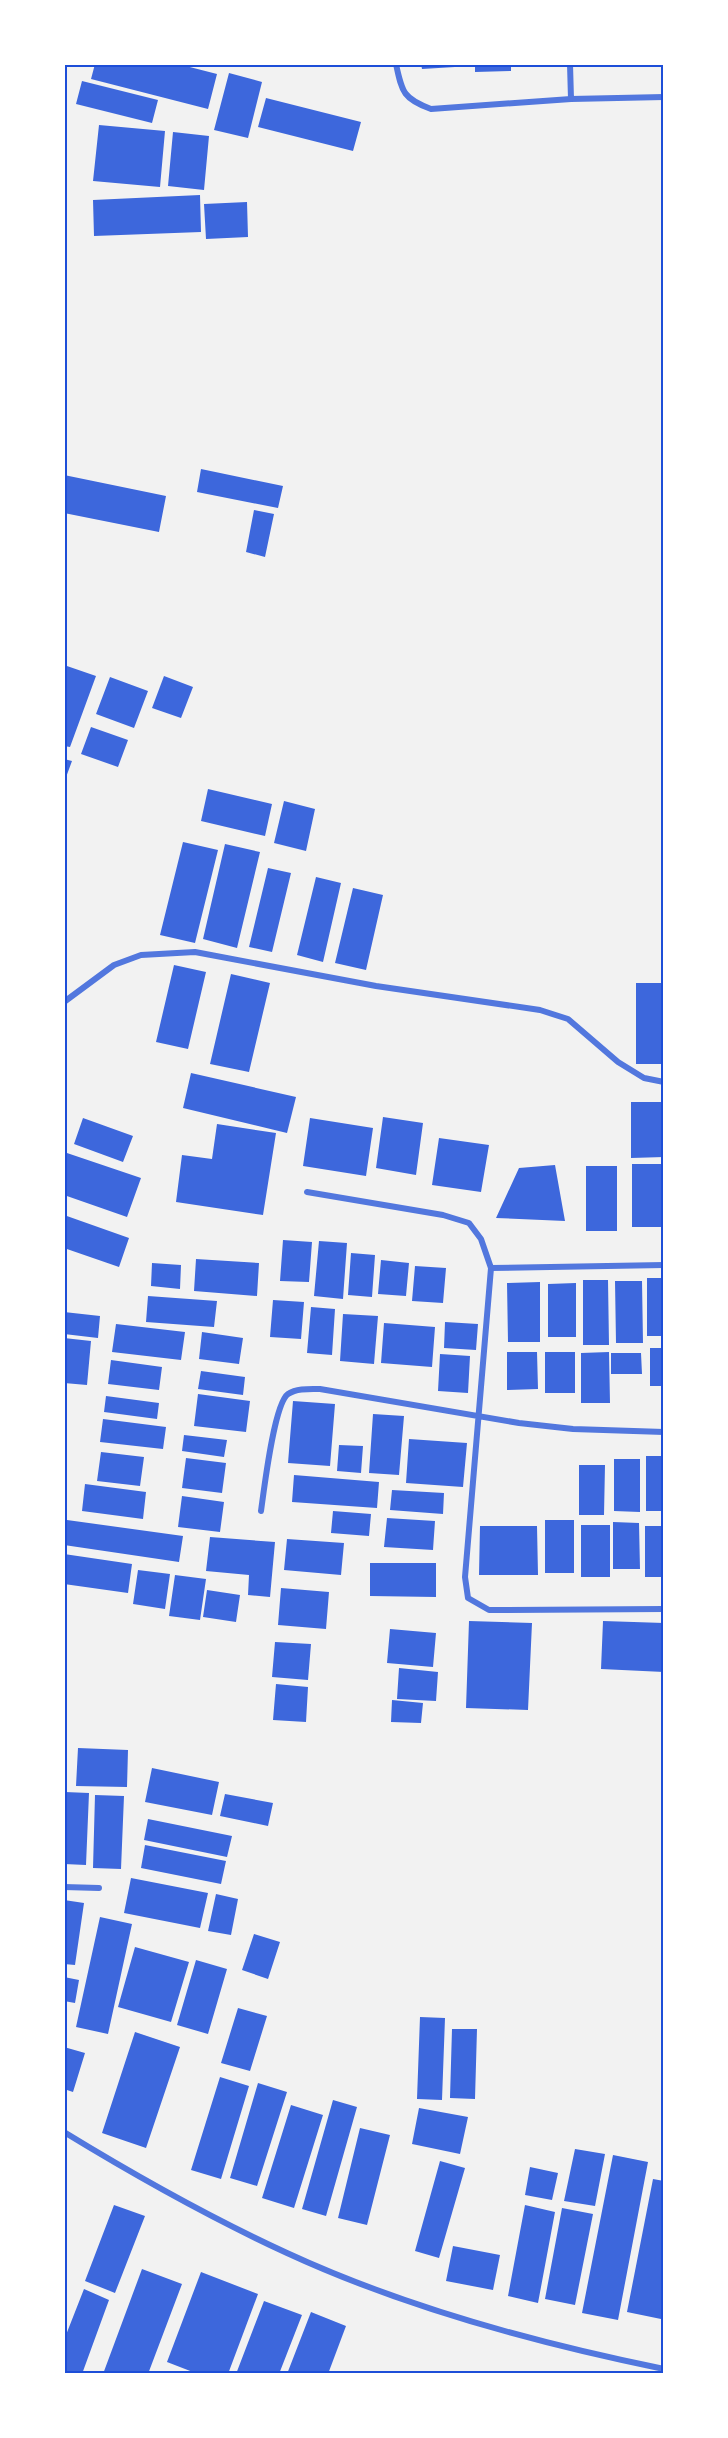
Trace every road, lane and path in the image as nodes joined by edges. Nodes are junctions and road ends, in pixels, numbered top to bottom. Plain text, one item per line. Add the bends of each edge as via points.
1 (396, 64) edge
2 (570, 64) edge
3 (663, 97) edge
4 (572, 99) junction
5 (64, 1002) edge
6 (663, 1082) edge
7 (307, 1192) dead end
8 (663, 1265) edge
9 (490, 1268) junction
10 (478, 1415) junction
11 (663, 1432) edge
12 (261, 1511) dead end
13 (663, 1609) edge
14 (64, 1887) edge
15 (99, 1888) dead end
16 (64, 2132) edge
17 (663, 2369) edge

1 - 4 street via 401,85 411,102 431,109
2 - 4 street
3 - 4 street
5 - 6 street via 114,965 132,958 195,952 376,986 540,1010 568,1018 618,1062 644,1078
7 - 9 street via 469,1223 481,1239
8 - 9 street
9 - 10 street
10 - 11 street via 573,1429
10 - 12 street via 320,1389 294,1391 278,1409
10 - 13 street via 465,1577 468,1598 489,1610
14 - 15 street
16 - 17 street via 213,2217 288,2254 380,2291 574,2350

